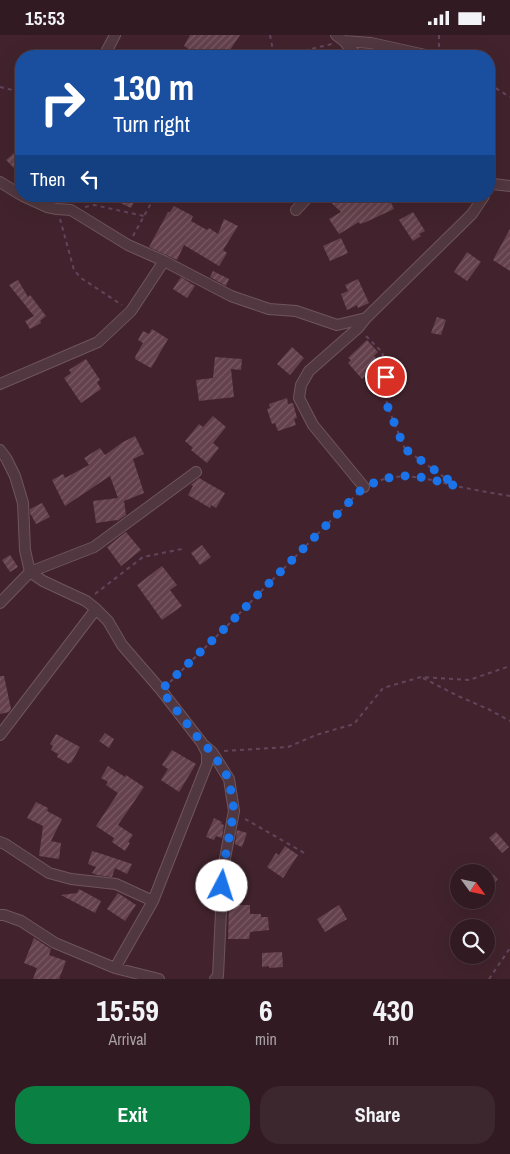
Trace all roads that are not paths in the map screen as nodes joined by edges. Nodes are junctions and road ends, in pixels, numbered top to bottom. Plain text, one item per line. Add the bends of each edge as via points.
1 (115, 35) edge
2 (340, 38) edge
3 (108, 50) edge
4 (351, 50) edge
5 (403, 50) edge
6 (0, 182) edge
7 (495, 185) edge
8 (510, 186) edge
9 (15, 192) edge
10 (303, 202) edge
11 (480, 202) edge
12 (50, 204) edge
13 (296, 210) dead end
14 (164, 261) junction
15 (366, 318) junction
16 (0, 384) edge
17 (0, 450) edge
18 (196, 472) dead end
19 (364, 487) road end
20 (30, 572) junction
21 (0, 603) edge
22 (96, 609) junction
23 (0, 735) edge
24 (202, 743) junction
25 (0, 842) edge
26 (152, 901) junction
27 (0, 915) edge
28 (115, 968) junction
29 (138, 977) edge
30 (159, 979) edge
31 (215, 979) edge

1 - 3 street
2 - 4 street
2 - 5 street
6 - 9 street
7 - 8 street
10 - 13 street
11 - 15 street via 472,214
12 - 14 street via 71,210 128,245
14 - 15 street via 231,296 270,309 296,311 337,325
14 - 16 street via 132,311 98,342
15 - 19 street via 309,371 300,385 299,398 313,425
17 - 20 street via 15,476 22,503
18 - 20 street via 94,547
20 - 21 street
20 - 22 street
22 - 23 street
22 - 24 street
24 - 26 street via 207,753 207,764
24 - 31 street via 212,752 229,779 234,811 223,869 218,976
25 - 26 street via 49,873 116,885
26 - 28 street
27 - 28 street via 20,921 55,943
28 - 29 street
29 - 30 street

